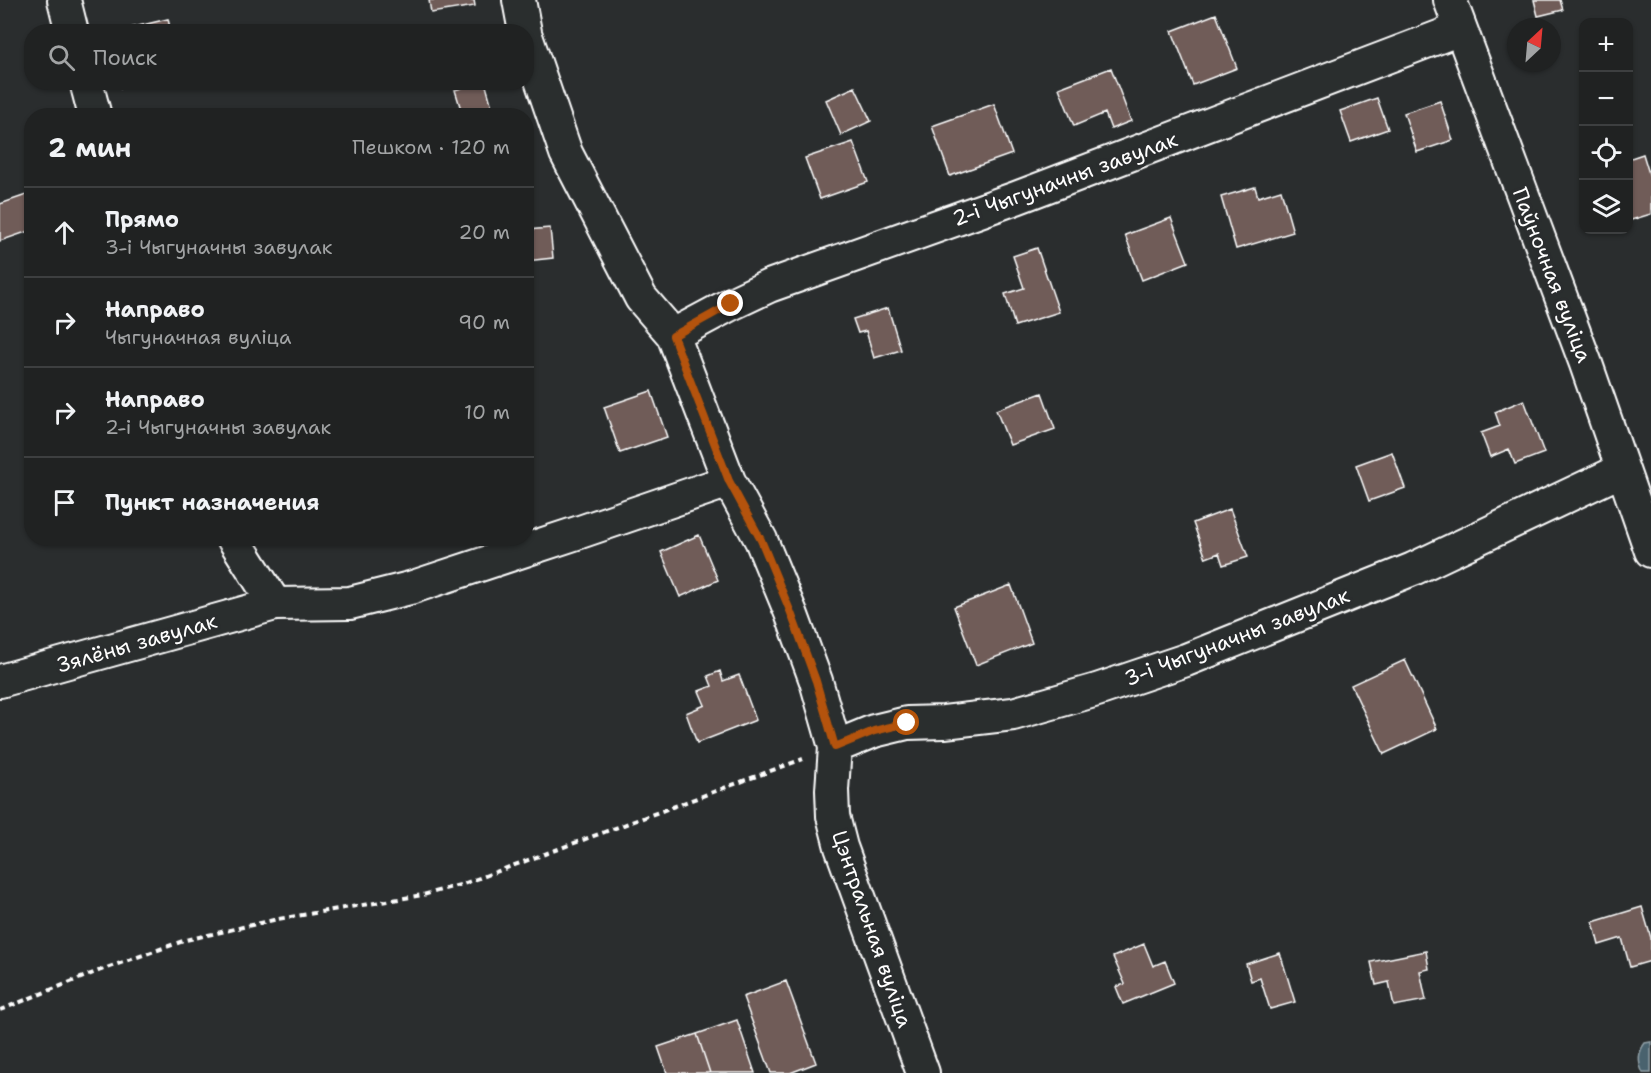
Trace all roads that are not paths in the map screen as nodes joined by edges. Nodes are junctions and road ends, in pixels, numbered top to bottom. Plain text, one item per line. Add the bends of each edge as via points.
1 (64, 0) edge
2 (519, 0) edge
3 (1450, 0) edge
4 (70, 24) edge
5 (524, 24) edge
6 (1460, 29) junction
7 (534, 59) edge
8 (88, 90) edge
9 (93, 108) edge
10 (673, 336) junction
11 (1622, 470) junction
12 (729, 481) junction
13 (238, 546) edge
14 (1651, 550) edge
15 (274, 604) junction
16 (0, 681) edge
17 (835, 747) junction
18 (923, 1073) edge

1 - 4 street
2 - 5 street
3 - 6 street, Паўночная вуліца
6 - 10 street, 2-і Чыгуначны завулак via 1016,198 769,286
6 - 11 street, Паўночная вуліца
7 - 10 street via 566,153 641,298
8 - 9 street
10 - 12 street
11 - 14 street, Паўночная вуліца
11 - 17 street, 3-і Чыгуначны завулак via 1413,569 1186,660 1013,714 907,723
12 - 15 street, Зялёны завулак via 410,588 350,603
12 - 17 street via 761,540 791,613
13 - 15 street
15 - 16 street, Зялёны завулак
17 - 18 street, Цэнтральная вуліца via 833,816 841,847

